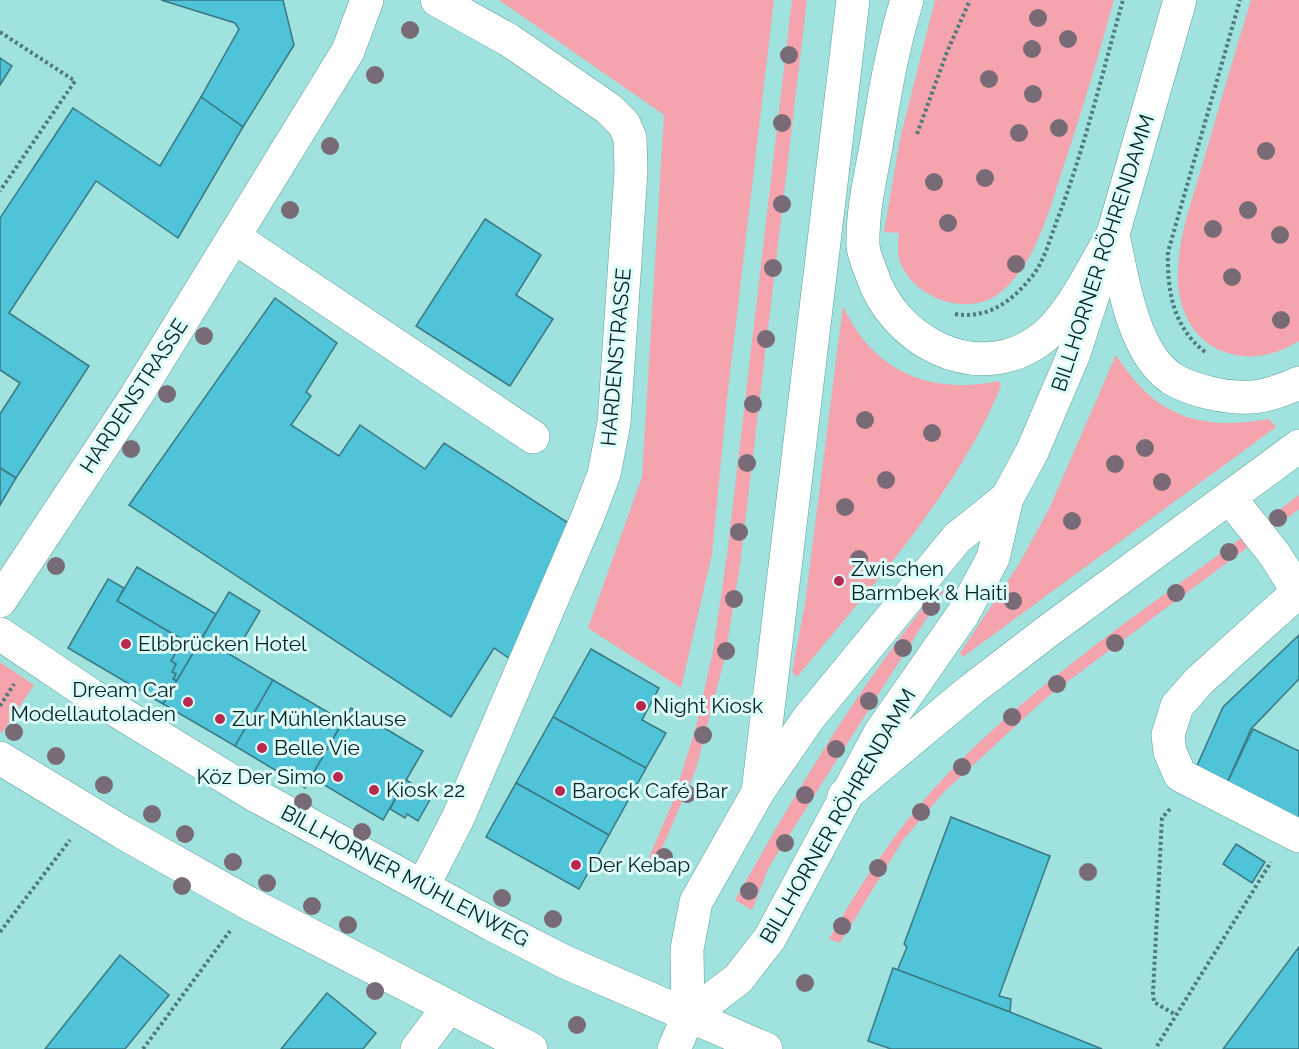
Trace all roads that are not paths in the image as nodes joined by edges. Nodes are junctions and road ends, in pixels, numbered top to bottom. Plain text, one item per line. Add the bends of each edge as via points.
1 (367, 0) edge
2 (438, 0) edge
3 (853, 0) edge
4 (907, 0) edge
5 (1180, 0) edge
6 (1113, 234) junction
7 (234, 237) junction
8 (1299, 383) edge
9 (533, 437) dead end
10 (1299, 446) edge
11 (1007, 498) junction
12 (1230, 498) junction
13 (1298, 592) edge
14 (0, 601) edge
15 (0, 634) edge
16 (0, 758) edge
17 (758, 792) junction
18 (844, 796) junction
19 (1295, 833) edge
20 (423, 886) junction
21 (448, 1008) junction
22 (688, 1017) junction
23 (417, 1049) edge
24 (531, 1049) edge
25 (674, 1049) edge
26 (766, 1049) edge

1 - 7 main road, HARDENSTRASSE via 348,51
2 - 20 main road, HARDENSTRASSE via 509,40 609,109 624,124 630,138 632,171 614,423 604,474 458,818
3 - 17 main road
4 - 6 main road via 891,60 865,208 863,248 874,283 908,333 936,349 961,356 997,358 1021,350 1037,342 1061,318
5 - 6 main road, BILLHORNER RÖHRENDAMM
6 - 8 main road via 1130,314 1158,366 1171,378 1195,389 1252,399 1276,394
6 - 11 main road, BILLHORNER RÖHRENDAMM via 1054,406
7 - 9 main road
7 - 14 main road, HARDENSTRASSE via 136,396
10 - 12 main road
11 - 17 main road, BILLHORNER RÖHRENDAMM via 957,538 808,719
11 - 18 main road, BILLHORNER RÖHRENDAMM via 993,558 963,614 880,733
12 - 13 main road via 1275,555
12 - 18 main road via 1017,655
13 - 19 main road via 1199,681 1177,706 1168,735 1180,775
15 - 20 main road, BILLHORNER MÜHLENWEG via 253,794
16 - 21 main road via 250,904
17 - 22 main road, BILLHORNER RÖHRENDAMM via 696,902 687,949
18 - 22 main road, BILLHORNER RÖHRENDAMM via 770,938 738,979
20 - 22 main road, BILLHORNER MÜHLENWEG via 565,962
21 - 23 main road
21 - 24 main road
22 - 25 main road, BILLHORNER RÖHRENDAMM
22 - 26 main road, BILLHORNER MÜHLENWEG

